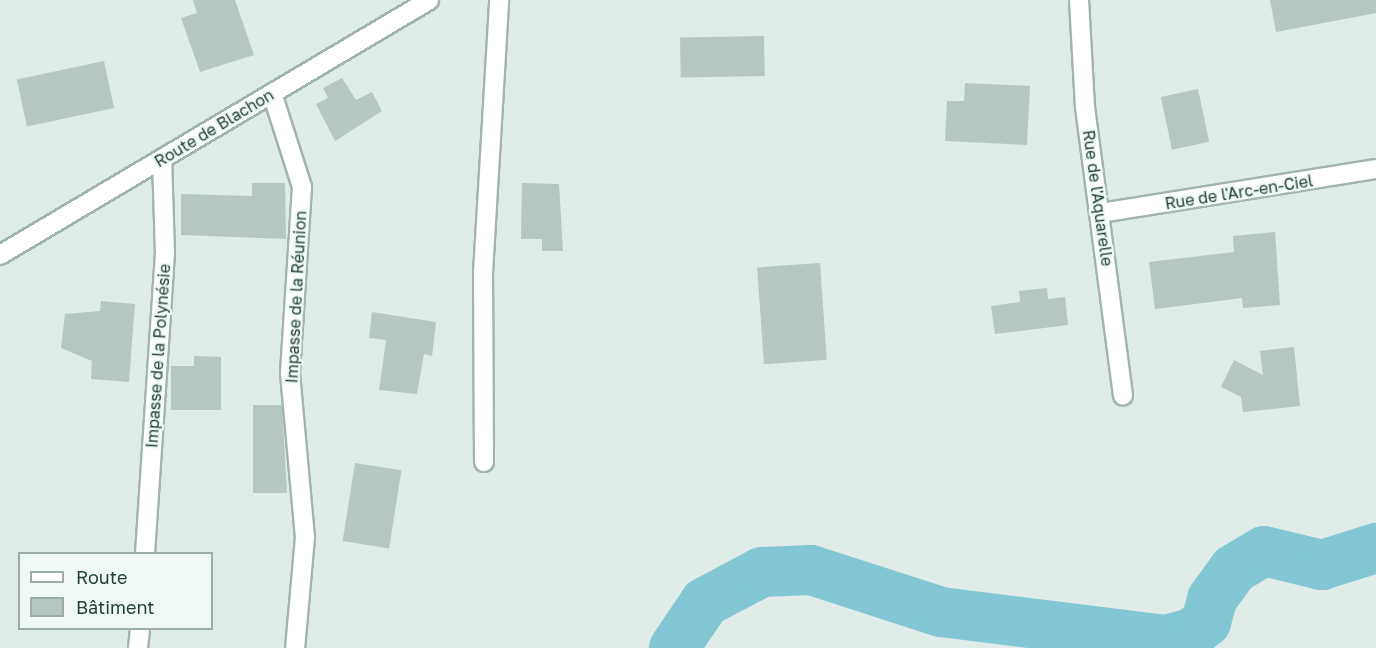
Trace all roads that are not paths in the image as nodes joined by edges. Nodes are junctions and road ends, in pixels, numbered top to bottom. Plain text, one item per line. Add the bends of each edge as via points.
1 (429, 0) edge
2 (498, 0) edge
3 (1079, 0) edge
4 (272, 93) junction
5 (162, 159) junction
6 (1376, 169) edge
7 (1101, 213) junction
8 (0, 255) edge
9 (1123, 396) dead end
10 (484, 462) dead end
11 (145, 552) edge
12 (140, 630) edge
13 (138, 648) edge
14 (295, 648) edge

1 - 4 street, Route de Blachon
2 - 10 street via 483,273
3 - 7 street, Rue de l'Aquarelle via 1085,107
4 - 5 street, Route de Blachon
4 - 14 street, Impasse de la Réunion via 302,187 290,373 305,537
5 - 8 street, Route de Blachon
5 - 11 street, Impasse de la Polynésie via 165,254
6 - 7 street, Rue de l'Arc-en-Ciel
7 - 9 street, Rue de l'Aquarelle
12 - 13 street

